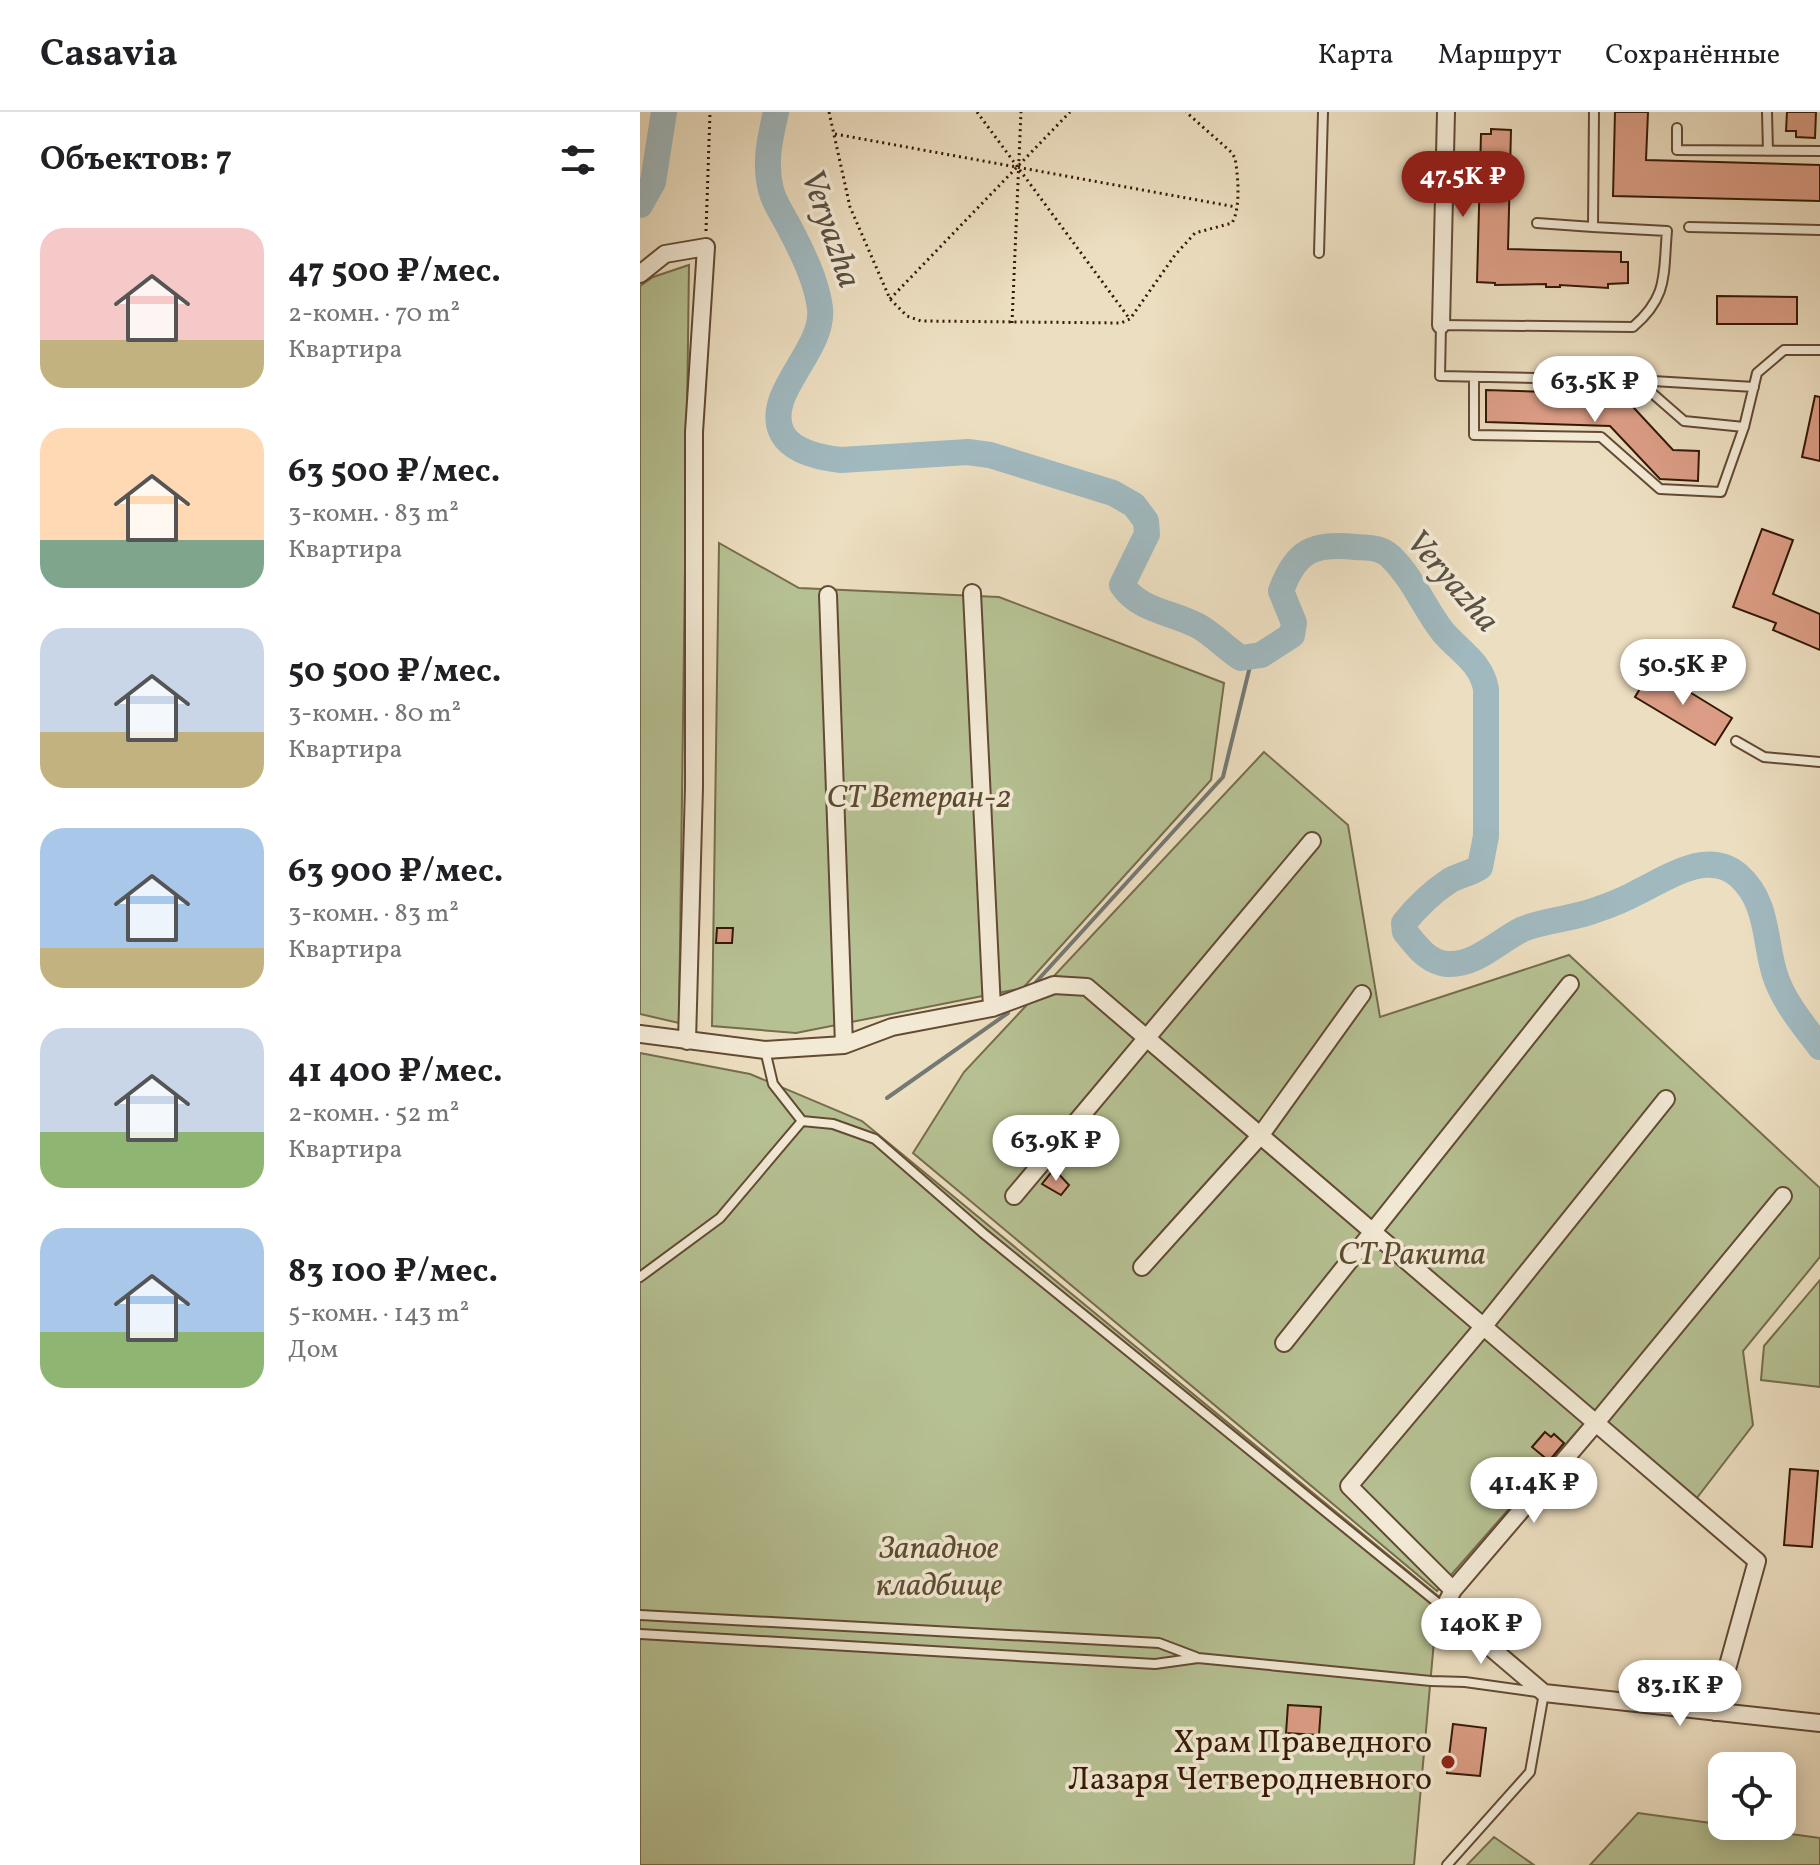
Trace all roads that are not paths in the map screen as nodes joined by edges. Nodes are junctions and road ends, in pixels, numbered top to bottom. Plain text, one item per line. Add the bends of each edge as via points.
1 (1323, 112) edge
2 (1446, 112) edge
3 (1594, 112) edge
4 (1767, 112) edge
5 (1677, 128) dead end
6 (1768, 151) junction
7 (1820, 151) edge
8 (1537, 223) dead end
9 (1593, 227) junction
10 (1689, 227) dead end
11 (1820, 230) edge
12 (1319, 253) dead end
13 (640, 274) edge
14 (1441, 325) junction
15 (1820, 350) edge
16 (1474, 377) junction
17 (1636, 380) junction
18 (1754, 387) junction
19 (1744, 427) junction
20 (972, 593) dead end
21 (828, 595) dead end
22 (1736, 741) dead end
23 (1820, 762) edge
24 (1312, 841) dead end
25 (1570, 984) dead end
26 (1362, 994) dead end
27 (992, 1008) junction
28 (640, 1034) edge
29 (1148, 1039) junction
30 (687, 1041) junction
31 (844, 1045) junction
32 (765, 1050) junction
33 (1666, 1099) dead end
34 (802, 1121) junction
35 (1260, 1136) junction
36 (1014, 1196) dead end
37 (1783, 1196) dead end
38 (1372, 1231) junction
39 (1142, 1267) dead end
40 (640, 1277) edge
41 (1483, 1327) junction
42 (1284, 1343) dead end
43 (1595, 1424) junction
44 (1453, 1590) junction
45 (1444, 1608) junction
46 (640, 1615) edge
47 (640, 1634) edge
48 (1198, 1658) junction
49 (1544, 1693) junction
50 (1715, 1712) junction
51 (1820, 1723) edge
52 (1447, 1865) edge

1 - 12 lane
2 - 14 street
3 - 9 lane
4 - 6 lane
5 - 6 lane via 1677,150
6 - 7 lane
8 - 9 lane
9 - 14 lane via 1667,231 1661,294 1633,327
10 - 11 lane
13 - 30 street via 665,254 706,247 694,432 694,787
14 - 16 lane via 1440,376
15 - 18 lane via 1784,350 1757,373
16 - 17 lane
16 - 19 lane via 1474,435 1601,437 1660,489 1721,492
17 - 18 lane
17 - 19 lane via 1684,421
18 - 19 lane
20 - 27 street
21 - 31 street
22 - 23 lane via 1764,757
24 - 29 street
25 - 38 street
26 - 35 street
27 - 29 street via 1054,985 1087,987
27 - 31 street via 892,1027
28 - 30 street
29 - 35 street
29 - 36 street
30 - 32 street
31 - 32 street
32 - 34 lane via 773,1084
33 - 41 street
34 - 40 lane via 720,1218
34 - 45 lane via 833,1124 875,1139
35 - 38 street
35 - 39 street
37 - 43 street
38 - 41 street
38 - 42 street
41 - 43 street
41 - 44 street via 1349,1486
43 - 44 street
43 - 50 street via 1757,1561
44 - 45 street
45 - 49 street
46 - 48 lane via 1159,1643
47 - 48 lane via 1155,1664
48 - 49 lane
49 - 50 street
49 - 52 lane via 1530,1772
50 - 51 street

